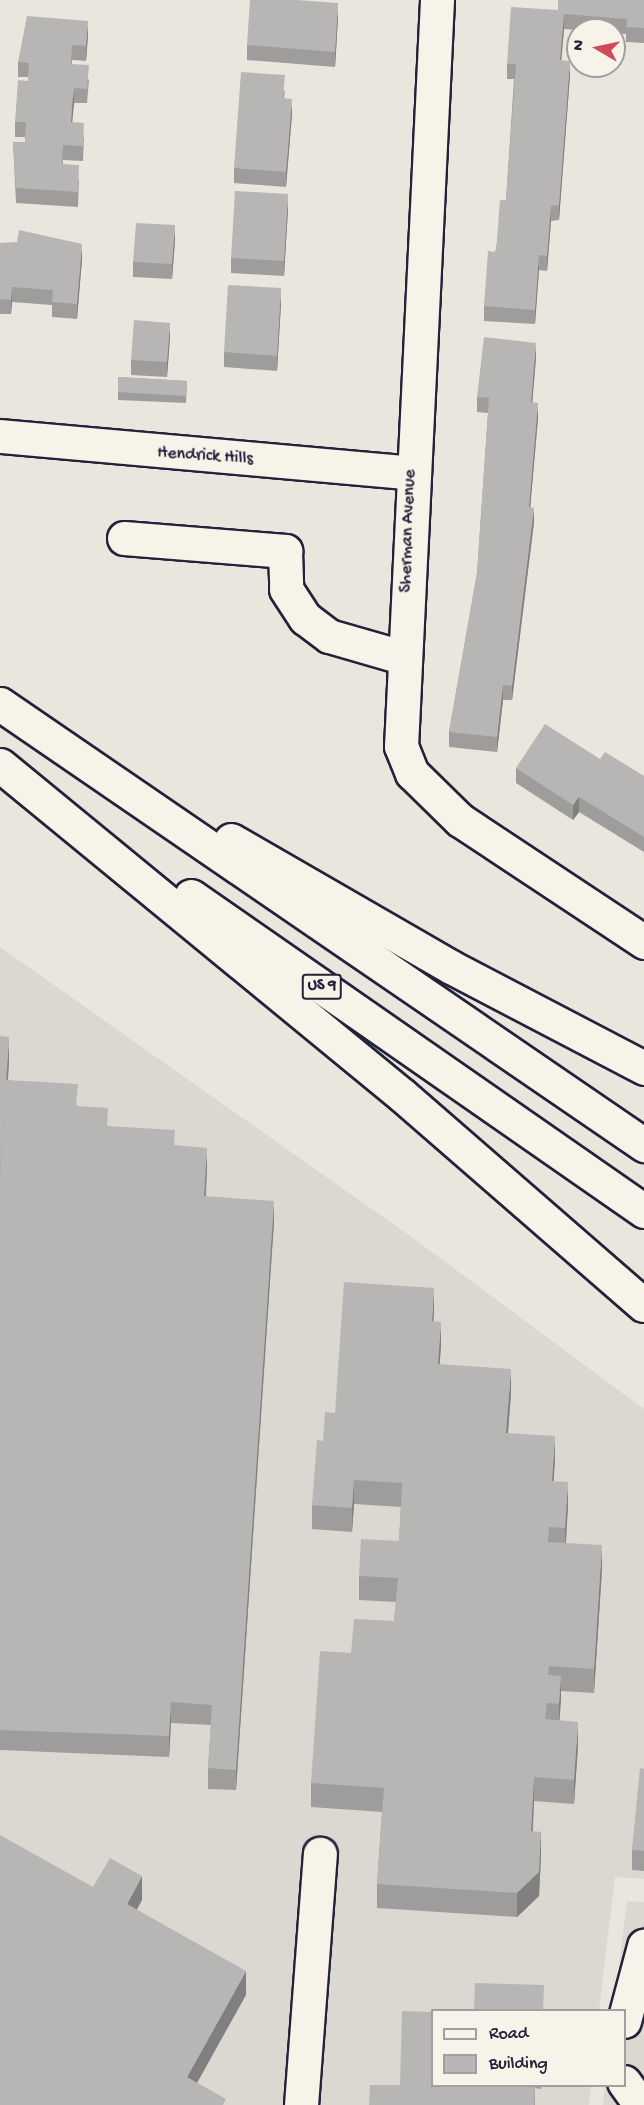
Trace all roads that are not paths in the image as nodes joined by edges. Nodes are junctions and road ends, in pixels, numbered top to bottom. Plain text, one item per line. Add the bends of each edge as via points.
1 (437, 0) edge
2 (0, 436) edge
3 (411, 472) junction
4 (124, 538) dead end
5 (405, 658) junction
6 (6, 708) edge
7 (0, 764) edge
8 (644, 942) edge
9 (644, 1068) edge
10 (644, 1145) edge
11 (644, 1211) edge
12 (644, 1305) edge
13 (320, 1854) dead end
14 (644, 1946) edge
15 (626, 2014) edge
16 (626, 2085) edge
17 (301, 2105) edge
18 (641, 2105) edge

1 - 3 main road, Sherman Avenue
2 - 3 main road, Hendrick Hills
3 - 5 main road, Sherman Avenue
4 - 5 main road via 285,551 286,589 305,618 329,636
5 - 8 main road, Sherman Avenue via 401,746 412,773 460,820
6 - 9 main road via 451,967
6 - 10 main road
7 - 11 main road, US 9
7 - 12 main road via 402,1095
13 - 17 main road
14 - 15 main road
16 - 18 main road

